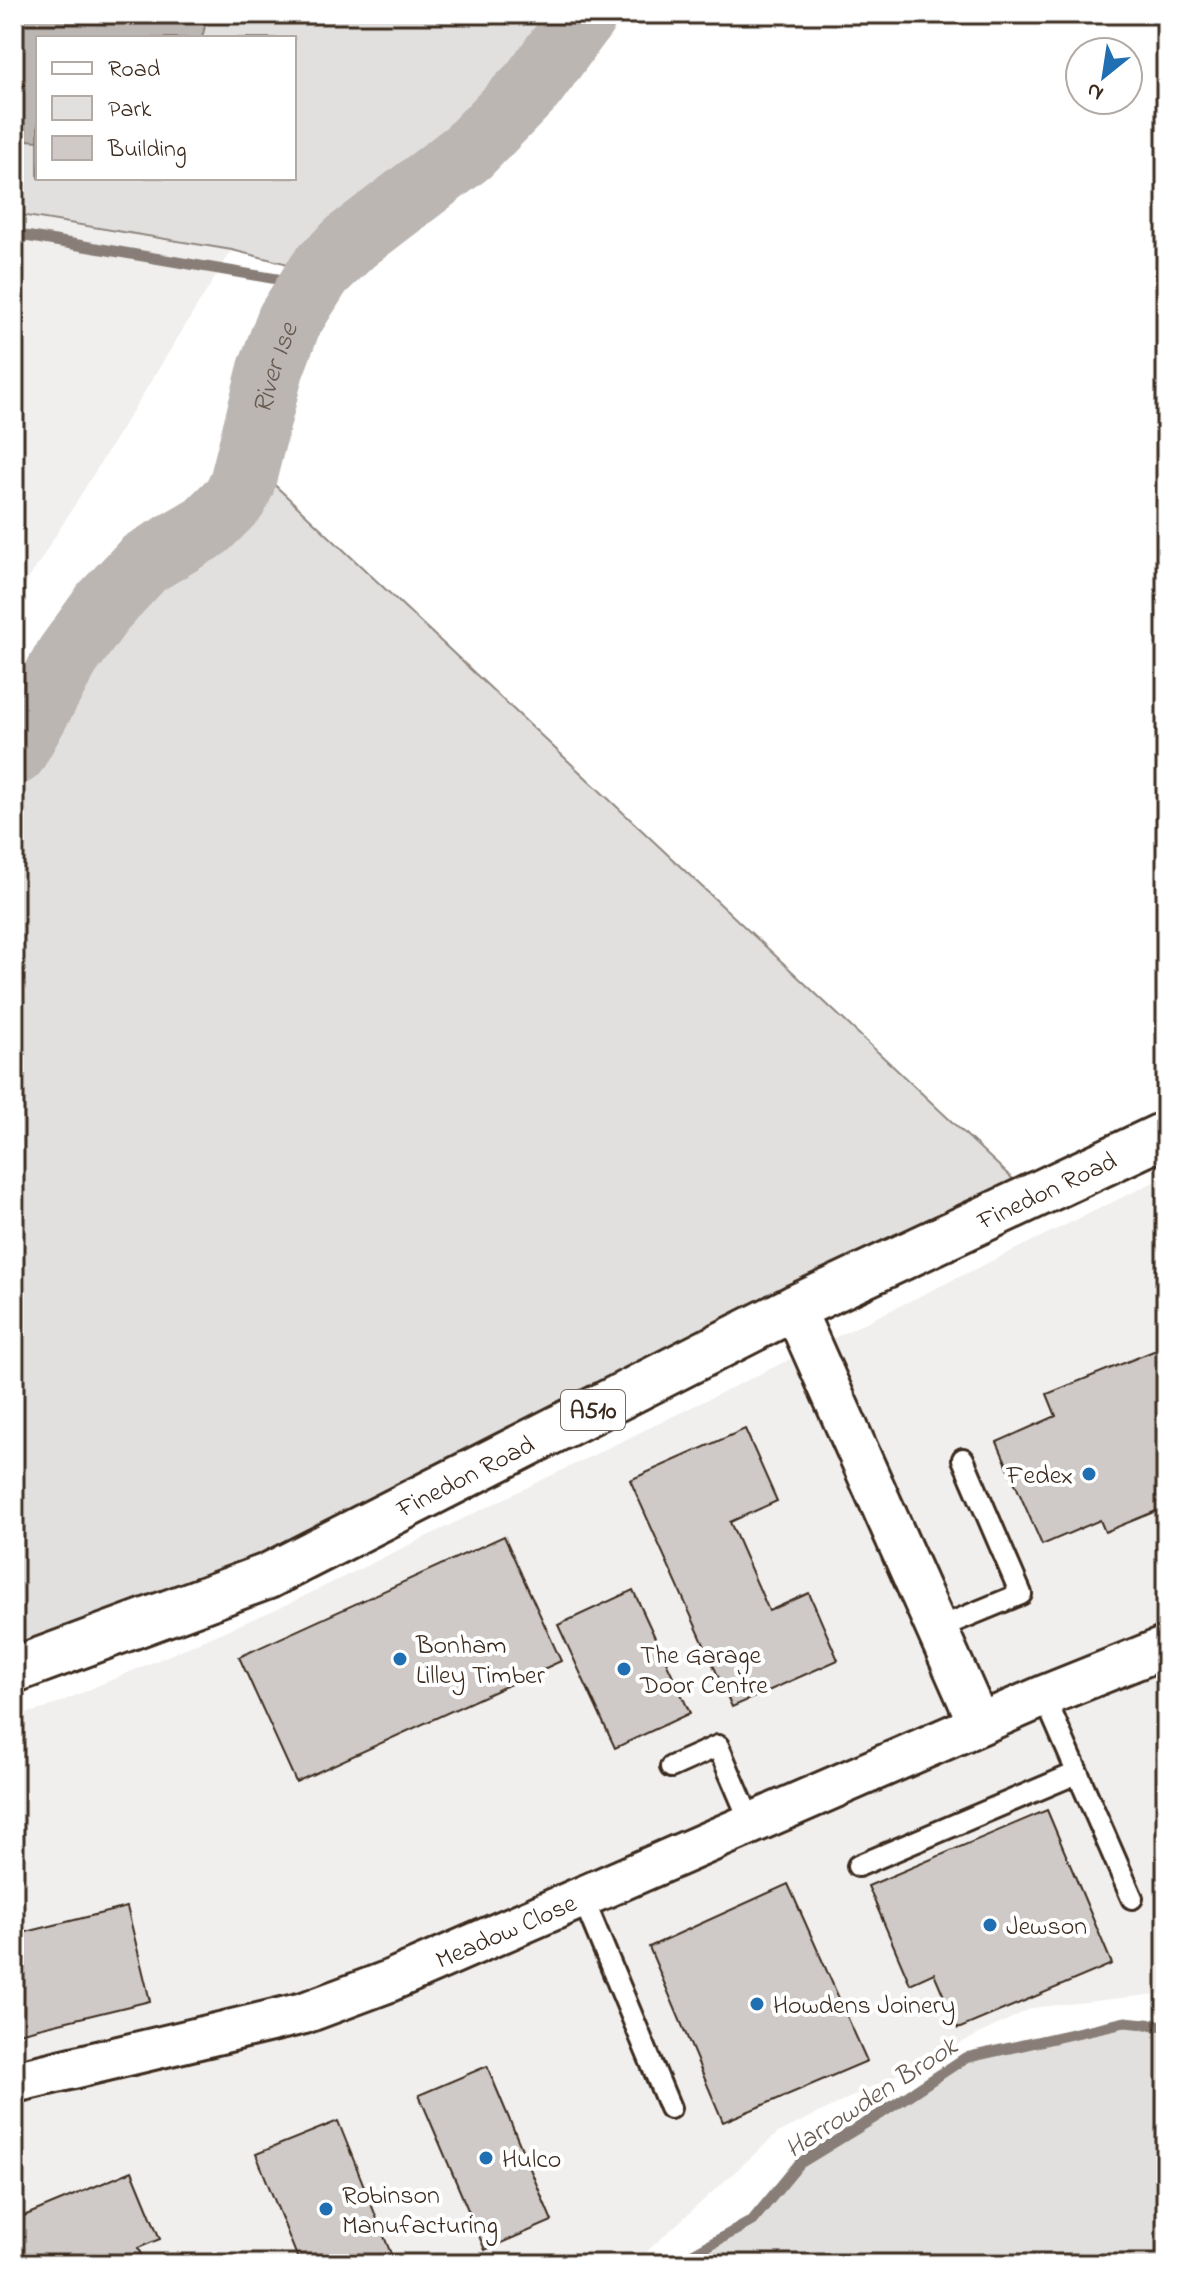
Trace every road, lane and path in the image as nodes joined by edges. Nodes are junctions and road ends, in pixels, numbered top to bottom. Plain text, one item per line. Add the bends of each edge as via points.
1 (1166, 1134) edge
2 (794, 1308) junction
3 (963, 1459) dead end
4 (936, 1629) junction
5 (1166, 1647) edge
6 (14, 1670) edge
7 (1044, 1696) junction
8 (979, 1724) junction
9 (671, 1767) dead end
10 (1077, 1773) junction
11 (751, 1823) junction
12 (858, 1866) dead end
13 (582, 1896) junction
14 (1132, 1898) dead end
15 (14, 2082) edge
16 (670, 2108) dead end

1 - 2 main road, Finedon Road / A510
2 - 4 street
2 - 6 main road, Finedon Road / A510 via 268,1576
3 - 4 lane via 1021,1594
4 - 8 street
5 - 7 street, Meadow Close
7 - 8 street, Meadow Close
7 - 10 lane
8 - 11 street, Meadow Close
9 - 11 lane via 718,1746
10 - 12 lane
10 - 14 lane
11 - 13 street, Meadow Close
13 - 15 street, Meadow Close via 304,2013
13 - 16 lane

